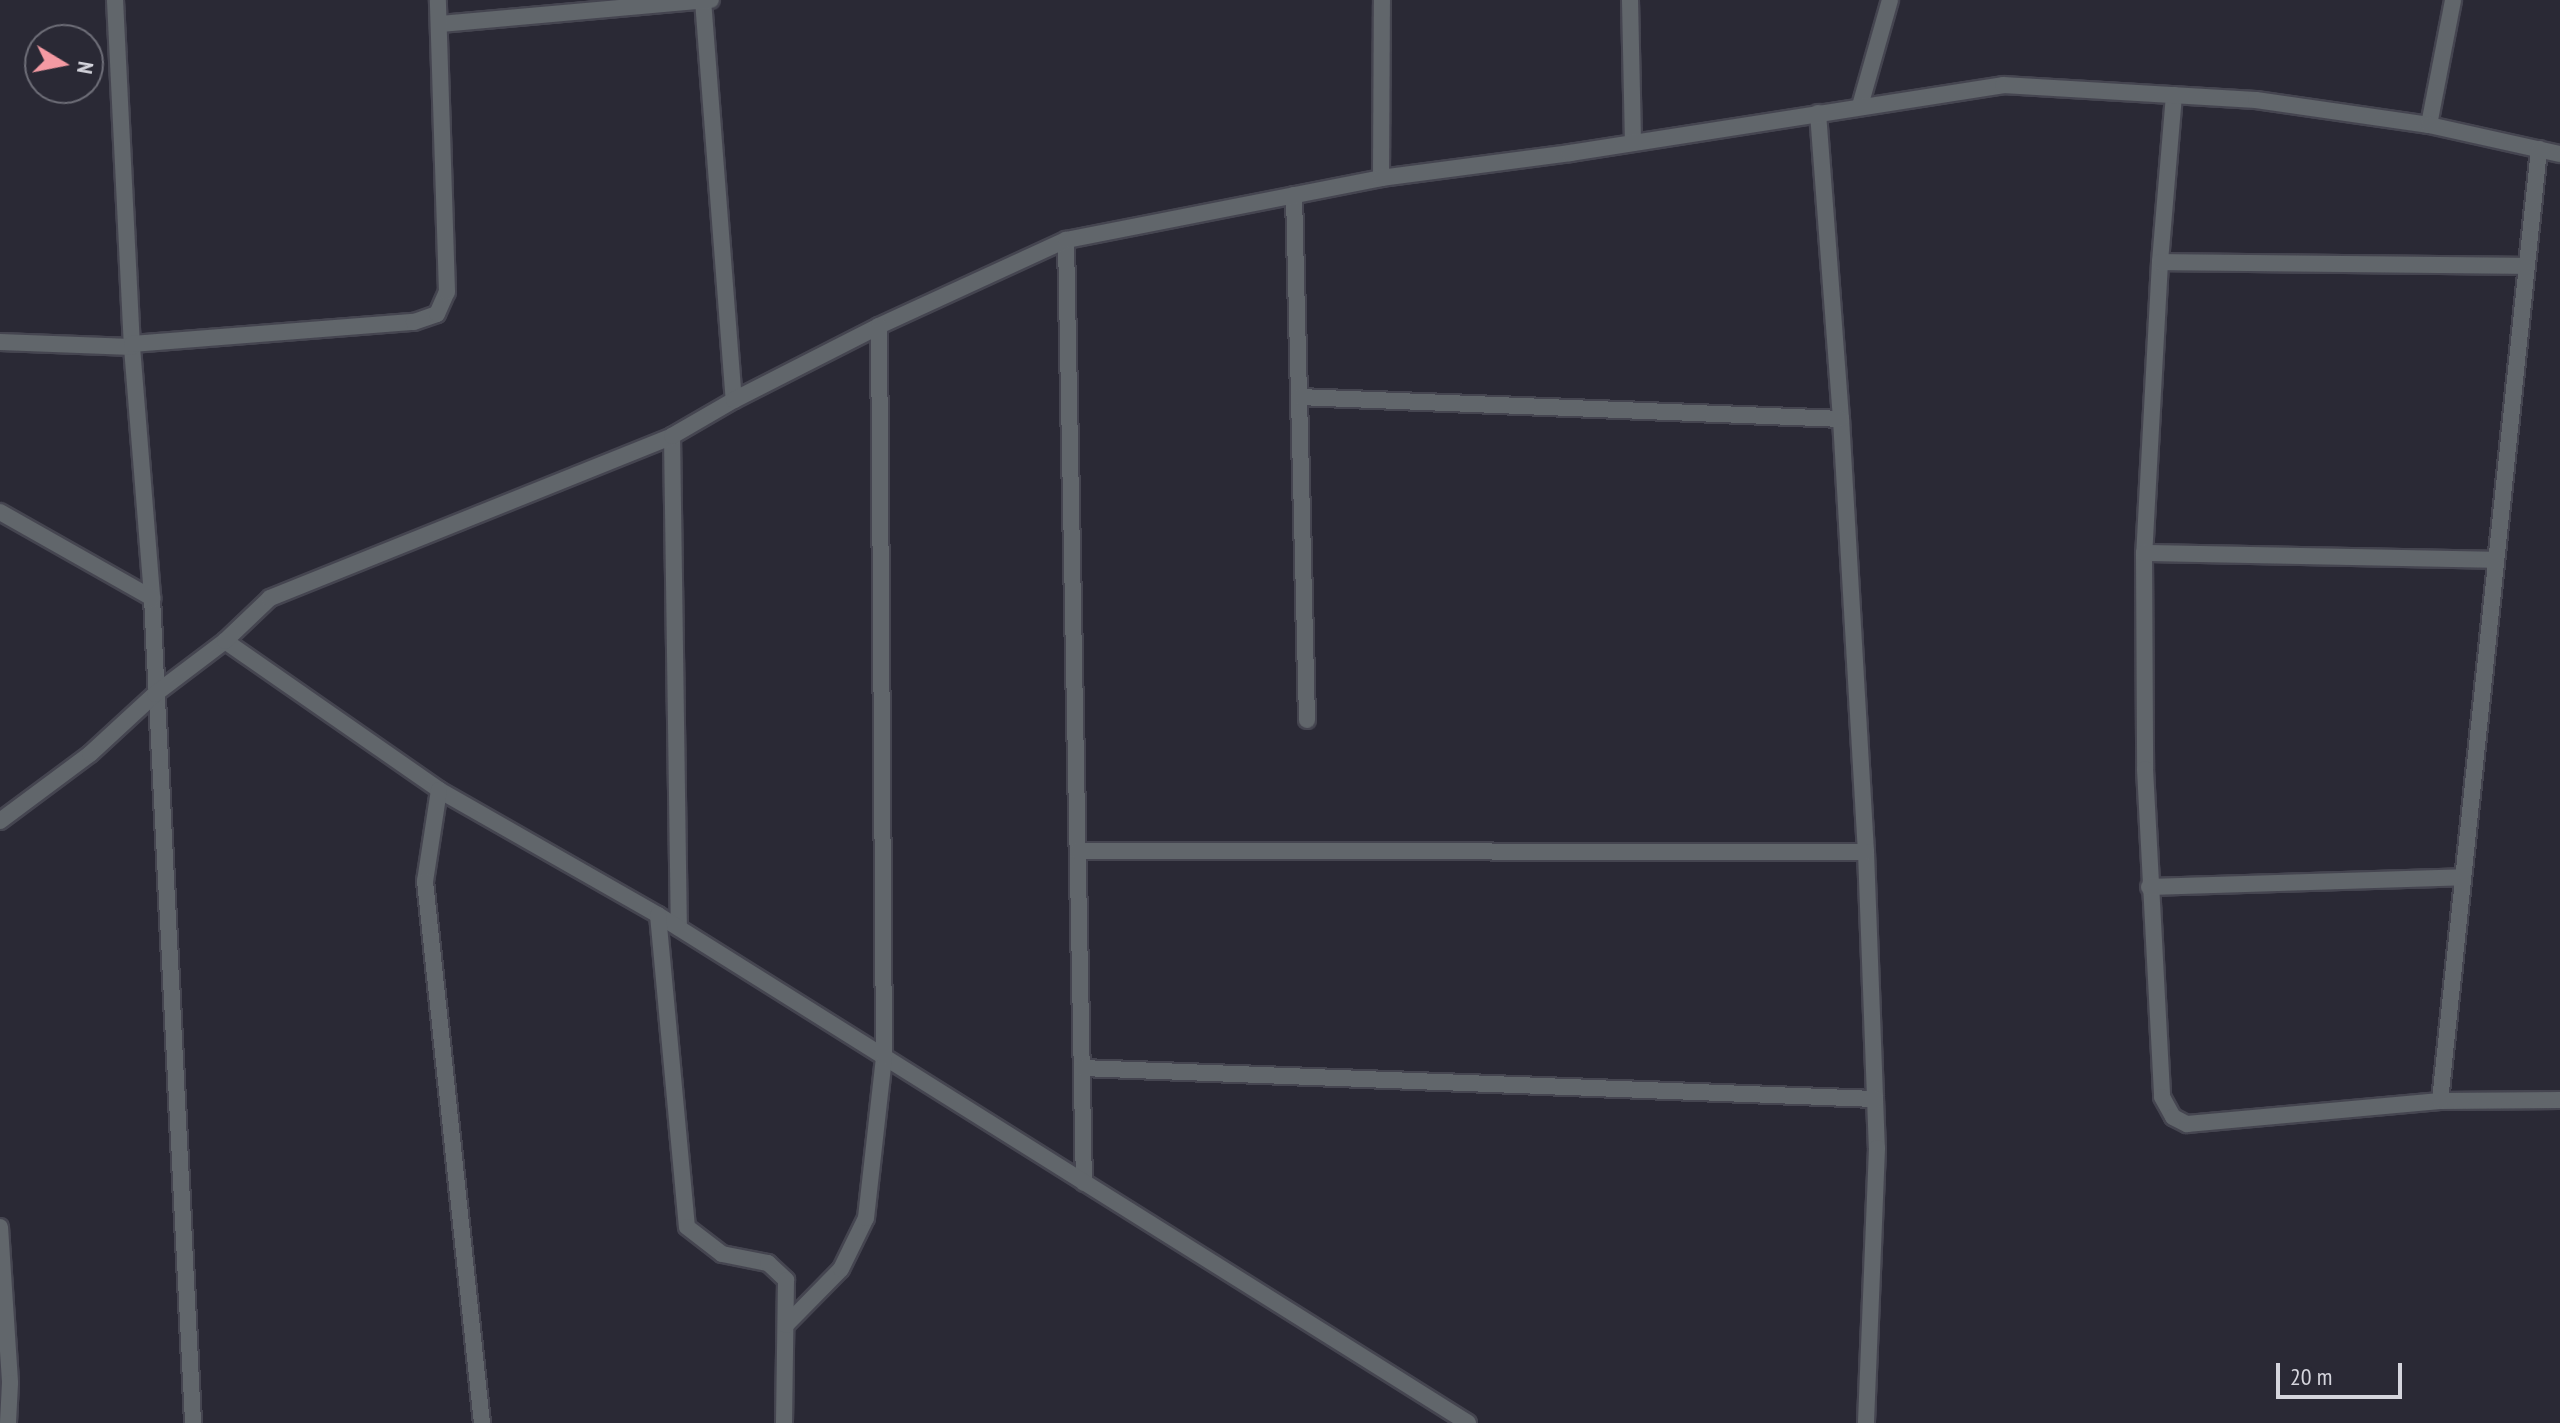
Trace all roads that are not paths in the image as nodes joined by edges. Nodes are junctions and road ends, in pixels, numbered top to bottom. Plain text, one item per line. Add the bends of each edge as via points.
1 (115, 0) edge
2 (438, 0) edge
3 (703, 0) edge
4 (711, 0) edge
5 (1382, 0) edge
6 (1630, 0) edge
7 (1890, 0) edge
8 (2453, 0) edge
9 (440, 24) junction
10 (2174, 95) junction
11 (1860, 106) junction
12 (1818, 113) junction
13 (2429, 125) junction
14 (1633, 143) junction
15 (2539, 149) junction
16 (2560, 154) edge
17 (1381, 178) junction
18 (1294, 195) junction
19 (1066, 240) junction
20 (2160, 262) junction
21 (2527, 266) junction
22 (879, 326) junction
23 (0, 342) edge
24 (132, 345) junction
25 (1299, 397) junction
26 (734, 400) junction
27 (1841, 419) junction
28 (672, 436) junction
29 (0, 512) edge
30 (2144, 553) junction
31 (2496, 560) junction
32 (152, 598) junction
33 (225, 641) junction
34 (155, 694) junction
35 (1307, 720) dead end
36 (439, 790) junction
37 (0, 821) edge
38 (1078, 851) junction
39 (1866, 852) junction
40 (2463, 877) junction
41 (2149, 887) junction
42 (658, 915) junction
43 (679, 928) junction
44 (884, 1057) junction
45 (1082, 1068) junction
46 (1875, 1099) junction
47 (2560, 1100) edge
48 (2440, 1101) junction
49 (1084, 1183) junction
50 (0, 1227) edge
51 (786, 1325) junction
52 (5, 1382) edge
53 (8, 1423) edge
54 (193, 1423) edge
55 (482, 1423) edge
56 (784, 1423) edge
57 (1468, 1423) edge
58 (1866, 1423) edge

1 - 24 street
2 - 9 street
3 - 4 street
3 - 9 street
3 - 26 street
5 - 17 street
6 - 14 street
7 - 11 street
8 - 13 street
9 - 24 street via 447,292 437,314 414,322
10 - 11 street via 2003,85
10 - 13 street via 2256,100
10 - 20 street
11 - 12 street
12 - 14 street
12 - 27 street
13 - 15 street
14 - 17 street
15 - 16 street
15 - 21 street
17 - 18 street
18 - 19 street
18 - 25 street
19 - 22 street
19 - 38 street
20 - 21 street
20 - 30 street
21 - 31 street
22 - 26 street
22 - 44 street
23 - 24 street
24 - 32 street
25 - 27 street
25 - 35 street
26 - 28 street
27 - 39 street
28 - 33 street via 270,598
28 - 43 street
29 - 32 street
30 - 31 street
30 - 41 street
31 - 40 street
32 - 34 street
33 - 34 street
33 - 36 street
34 - 37 street via 90,754
34 - 54 street
36 - 42 street
36 - 55 street via 425,881
38 - 39 street
38 - 45 street
39 - 46 street
40 - 41 street
40 - 48 street
41 - 48 street via 2162,1097 2173,1117 2187,1124 2223,1123
42 - 43 street
42 - 51 street via 687,1227 722,1254 768,1263 786,1280
43 - 44 street
44 - 49 street
44 - 51 street via 866,1218 841,1269
45 - 46 street
45 - 49 street
46 - 58 street
47 - 48 street
49 - 57 street
50 - 52 street
51 - 56 street
52 - 53 street

